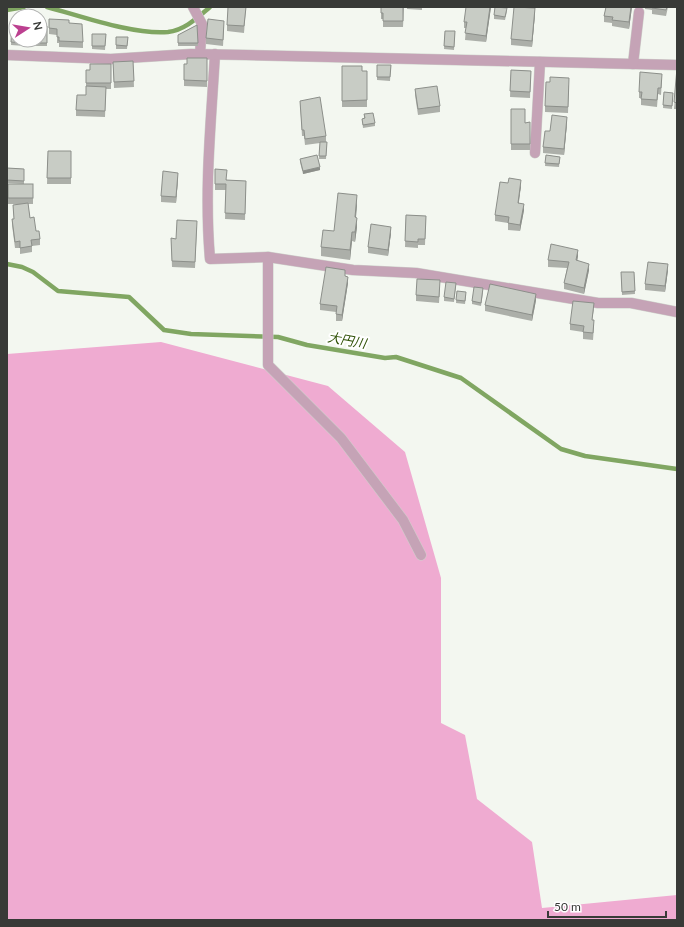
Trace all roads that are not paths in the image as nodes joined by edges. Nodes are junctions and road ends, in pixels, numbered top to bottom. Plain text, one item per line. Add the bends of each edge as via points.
1 (195, 10) edge
2 (639, 12) dead end
3 (200, 54) junction
4 (214, 54) junction
5 (7, 55) edge
6 (540, 62) junction
7 (633, 64) junction
8 (677, 65) edge
9 (535, 153) dead end
10 (268, 258) junction
11 (677, 312) edge
12 (421, 555) dead end

1 - 3 street via 202,24
2 - 7 street
3 - 4 street
3 - 5 street via 111,59
4 - 6 street
4 - 10 street via 207,173 210,258
6 - 7 street
6 - 9 street
7 - 8 street
10 - 11 street via 353,270 416,273 598,303 631,303
10 - 12 street via 268,365 341,438 403,520

